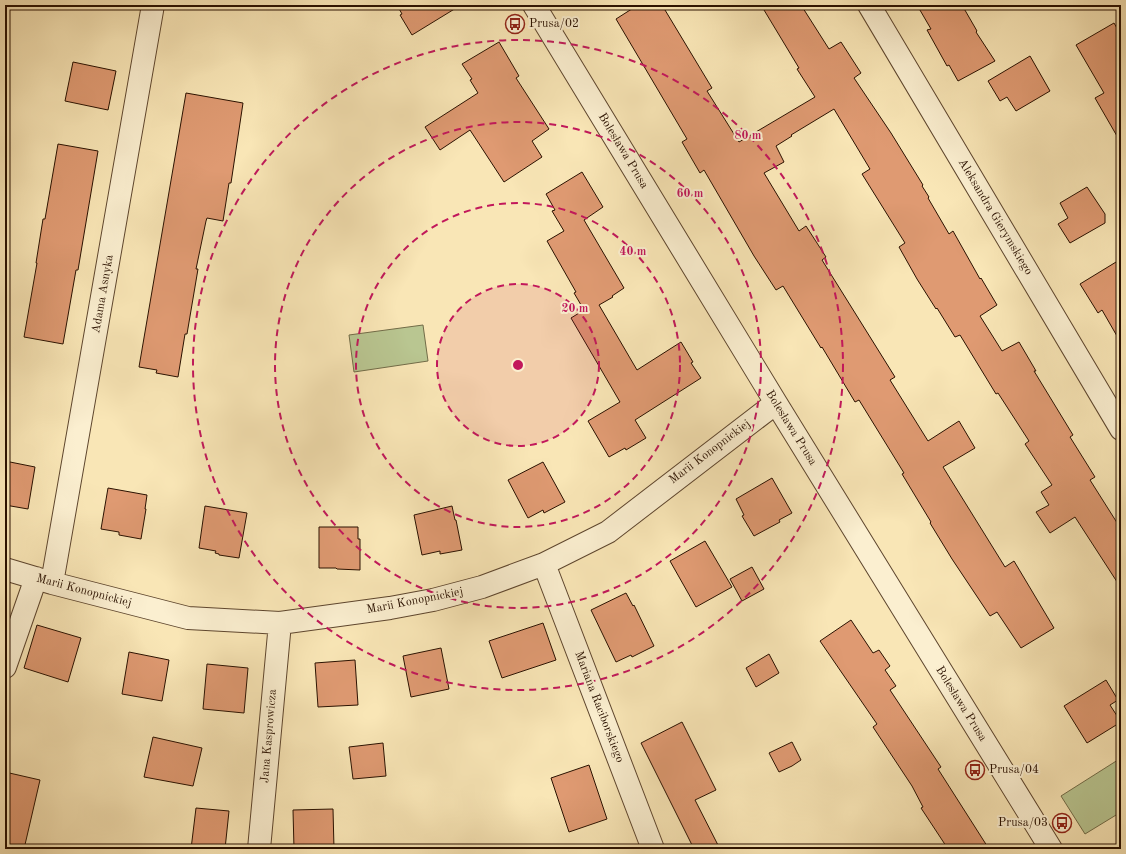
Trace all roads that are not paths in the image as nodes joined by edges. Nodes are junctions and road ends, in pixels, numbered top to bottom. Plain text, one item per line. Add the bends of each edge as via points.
1 (153, 5) edge
2 (534, 5) edge
3 (869, 5) edge
4 (776, 403) junction
5 (1121, 429) edge
6 (544, 564) junction
7 (5, 569) edge
8 (44, 581) junction
9 (280, 623) junction
10 (5, 667) edge
11 (259, 849) edge
12 (653, 849) edge
13 (1051, 849) edge

1 - 8 street, Adama Asnyka
2 - 4 street, Bolesława Prusa
3 - 5 street, Aleksandra Gierymskiego
4 - 6 street, Marii Konopnickiej via 608,532
4 - 13 street, Bolesława Prusa
6 - 9 street, Marii Konopnickiej via 482,587 434,600
6 - 12 street, Mariana Raciborskiego
7 - 8 street, Marii Konopnickiej
8 - 9 street, Marii Konopnickiej via 188,618
8 - 10 street, Adama Asnyka
9 - 11 street, Jana Kasprowicza

